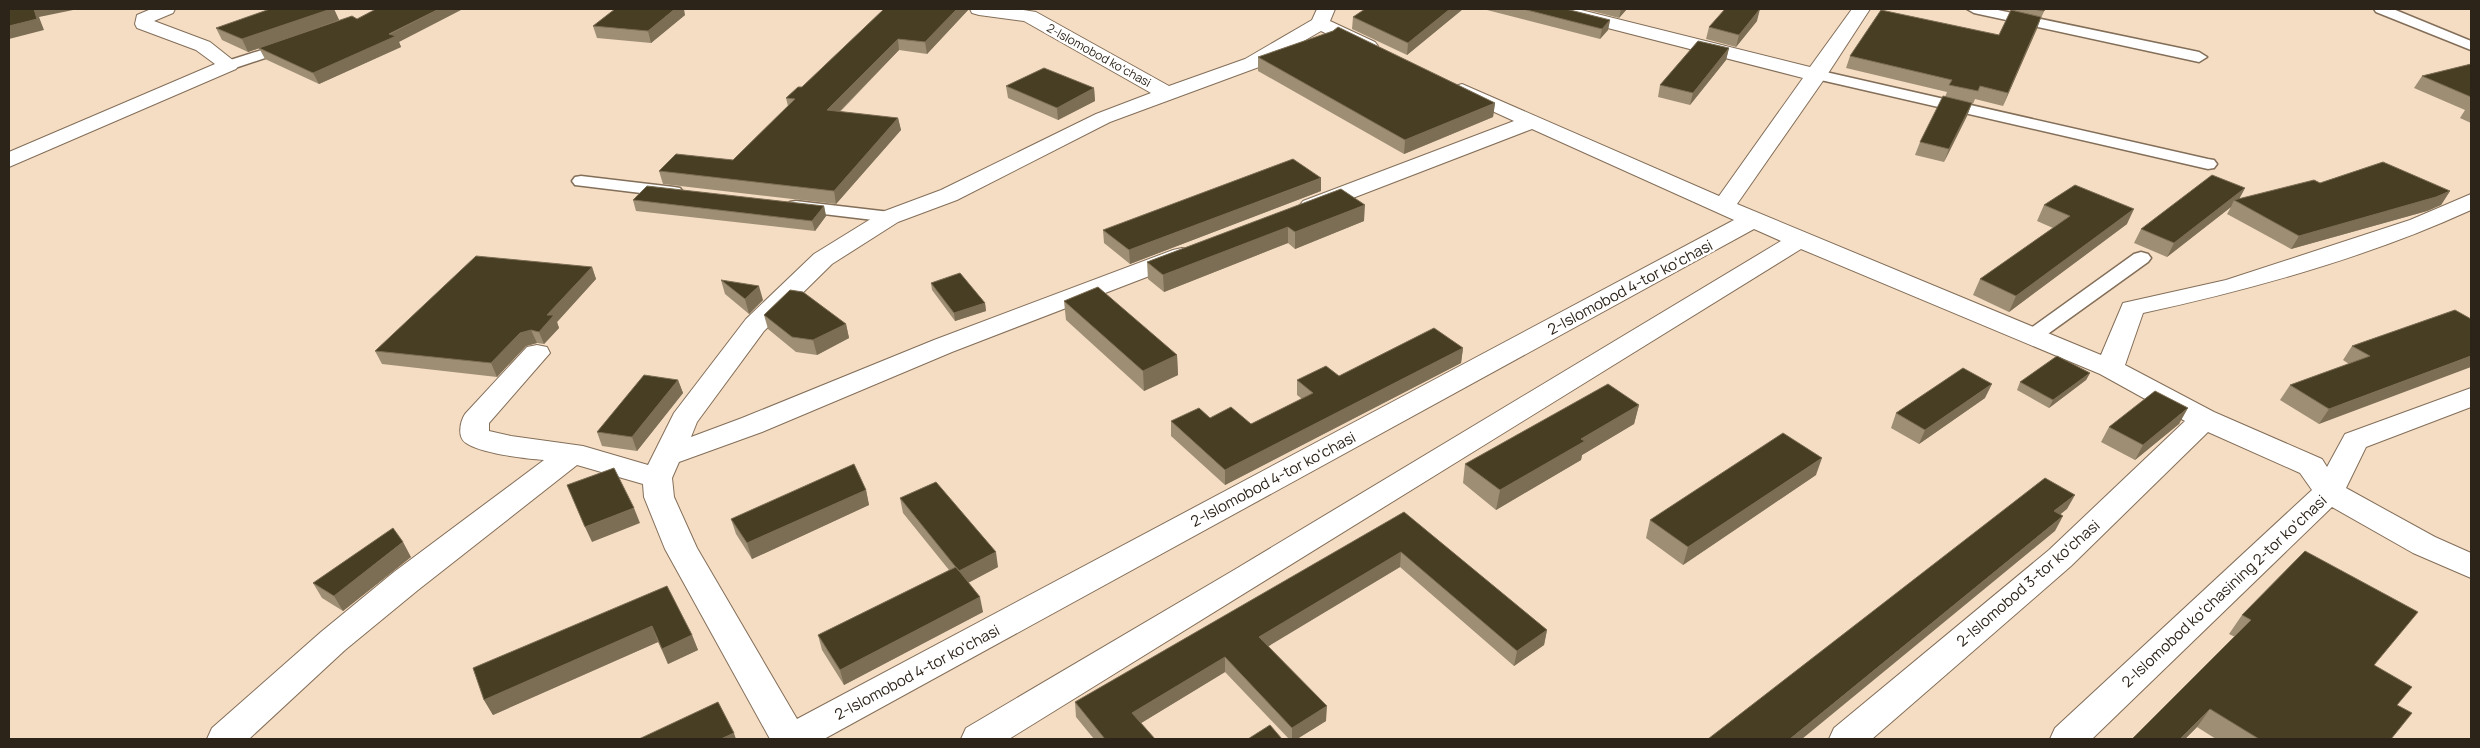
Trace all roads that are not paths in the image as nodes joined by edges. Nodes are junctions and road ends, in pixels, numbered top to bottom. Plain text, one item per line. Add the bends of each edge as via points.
1 (166, 9) edge
2 (979, 9) edge
3 (1556, 9) edge
4 (1862, 9) edge
5 (1974, 9) edge
6 (2379, 9) edge
7 (1033, 13) edge
8 (1323, 16) edge
9 (305, 40) edge
10 (2471, 46) edge
11 (1390, 56) edge
12 (2199, 57) dead end
13 (229, 66) junction
14 (1817, 75) junction
15 (1443, 81) edge
16 (1168, 94) junction
17 (1530, 122) junction
18 (9, 160) edge
19 (2208, 164) dead end
20 (581, 181) dead end
21 (687, 194) edge
22 (2471, 201) edge
23 (774, 204) edge
24 (1723, 207) junction
25 (1288, 214) edge
26 (890, 218) junction
27 (1754, 219) junction
28 (1798, 240) junction
29 (1204, 247) edge
30 (2141, 258) dead end
31 (2031, 337) junction
32 (537, 353) dead end
33 (2110, 368) junction
34 (2471, 397) edge
35 (2204, 419) junction
36 (572, 454) junction
37 (661, 477) junction
38 (2329, 492) junction
39 (2471, 566) edge
40 (225, 739) edge
41 (791, 739) edge
42 (979, 739) edge
43 (1847, 739) edge
44 (2068, 739) edge

1 - 13 street via 144,19 144,24 203,46
2 - 7 street, 2-Islomobod koʻchasi
3 - 14 street
4 - 14 street
5 - 12 lane
6 - 10 lane
7 - 16 street, 2-Islomobod koʻchasi
8 - 11 street
8 - 16 street via 1252,62
9 - 13 lane
13 - 18 street
14 - 19 lane
14 - 24 street
15 - 17 street
16 - 26 street via 1102,118 949,195
17 - 24 street
17 - 25 street
20 - 21 lane
22 - 33 street via 2418,225 2232,286 2132,308
23 - 26 lane
24 - 27 street
26 - 37 street via 823,259 755,325 684,420
27 - 28 street
27 - 41 street, 2-Islomobod 4-tor koʻchasi
28 - 31 street
28 - 42 street via 1255,574
29 - 37 street via 943,346 752,425
30 - 31 lane
31 - 33 street
32 - 36 street via 474,422 474,436 491,443
33 - 35 street
34 - 38 street via 2355,441
35 - 38 street via 2310,466
35 - 43 street, 2-Islomobod 3-tor koʻchasi via 2060,558
36 - 37 street
36 - 40 street via 391,593
37 - 41 street, 2-Islomobod 4-tor koʻchasi via 681,549
38 - 39 street, 2-Islomobod koʻchasining 2-tor koʻchasi via 2424,546
38 - 44 street, 2-Islomobod koʻchasining 2-tor koʻchasi

